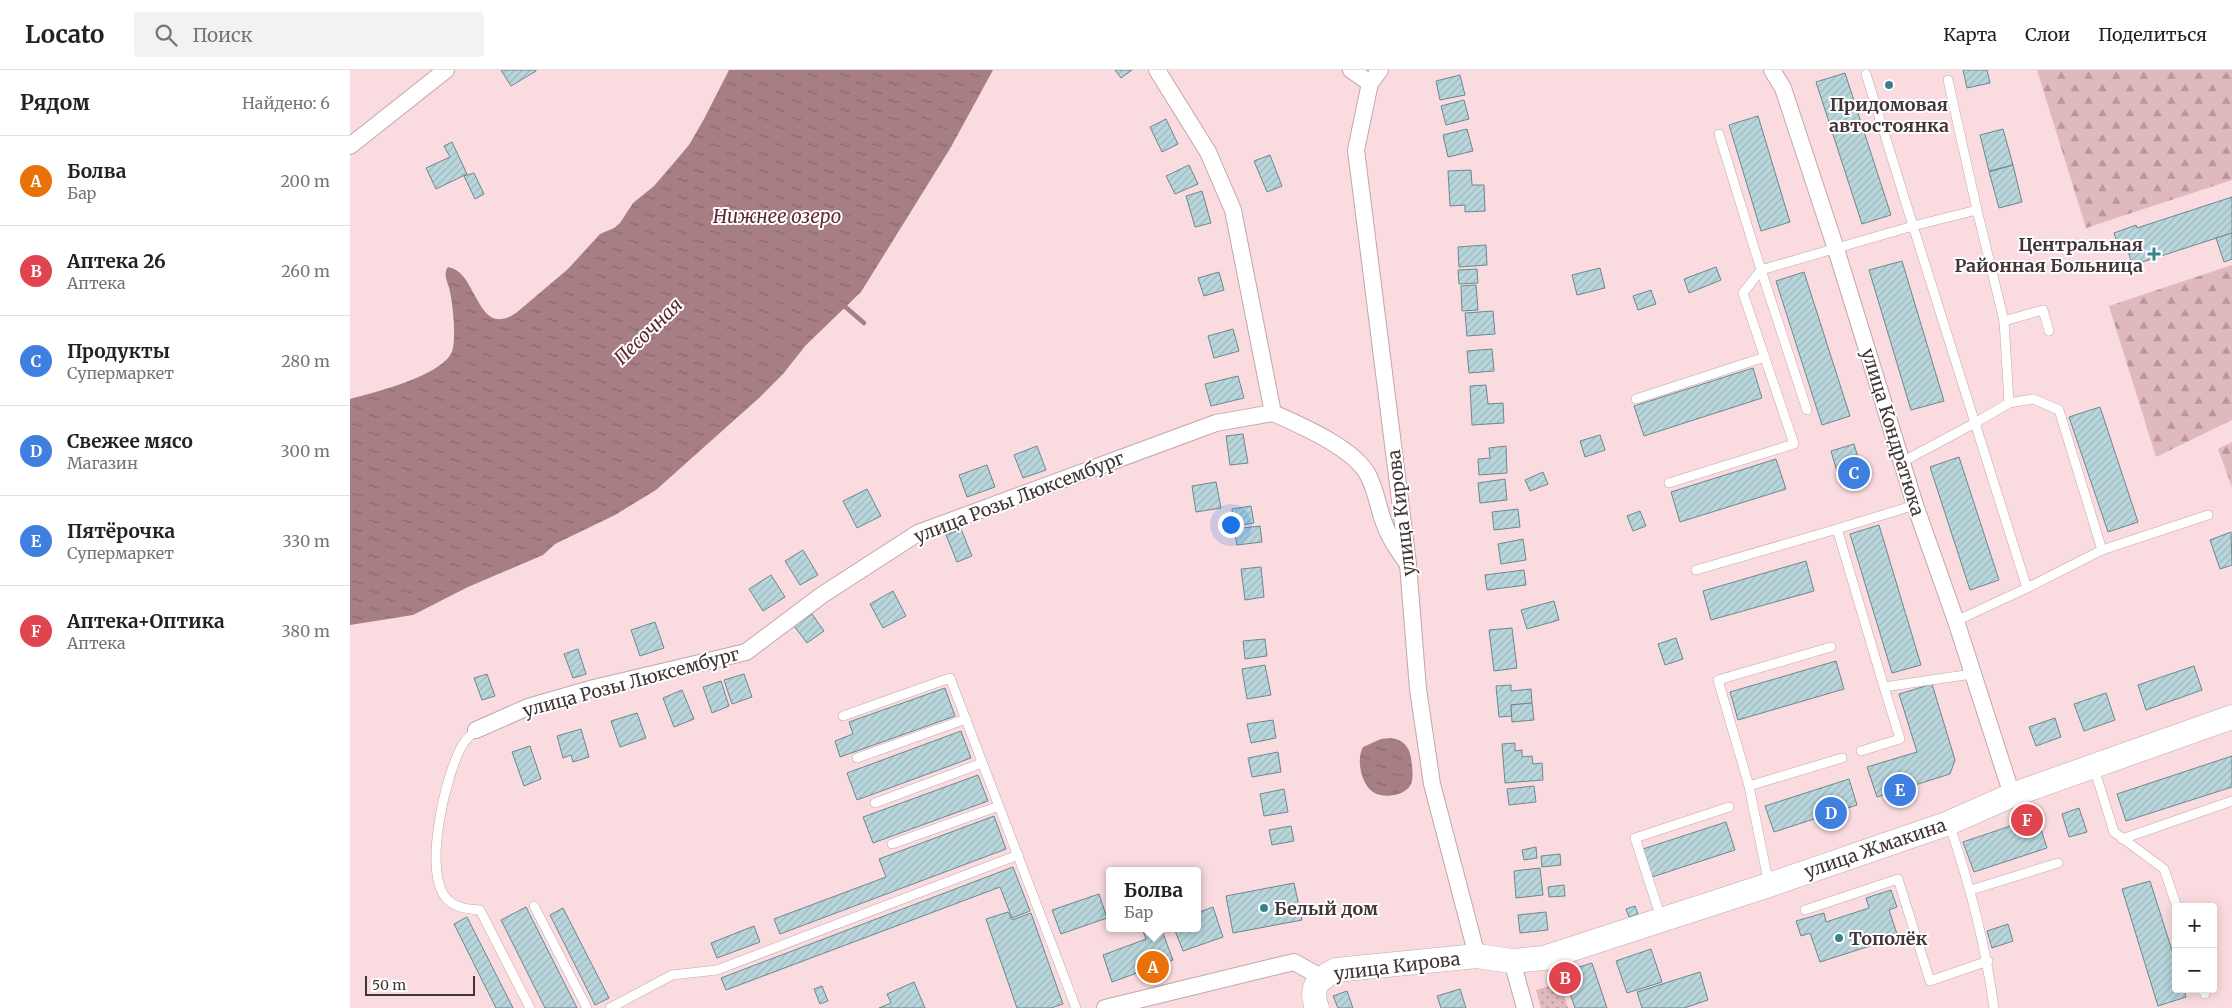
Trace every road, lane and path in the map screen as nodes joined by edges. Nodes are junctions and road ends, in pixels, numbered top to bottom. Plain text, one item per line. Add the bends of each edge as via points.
1 (446, 70) edge
2 (1157, 70) edge
3 (1352, 70) edge
4 (1772, 70) edge
5 (1866, 74) dead end
6 (1375, 76) edge
7 (1948, 80) dead end
8 (1719, 134) dead end
9 (350, 146) edge
10 (1977, 210) junction
11 (1913, 226) junction
12 (1836, 249) junction
13 (1761, 270) junction
14 (2004, 321) junction
15 (2049, 331) dead end
16 (1765, 357) junction
17 (1636, 398) dead end
18 (2009, 403) junction
19 (1807, 410) dead end
20 (1273, 413) junction
21 (1975, 423) junction
22 (1902, 462) junction
23 (1669, 484) dead end
24 (1915, 506) junction
25 (2208, 515) dead end
26 (1837, 529) junction
27 (2102, 550) junction
28 (1408, 564) junction
29 (1696, 570) dead end
30 (2027, 588) junction
31 (1956, 621) junction
32 (1831, 646) dead end
33 (1972, 674) junction
34 (1884, 687) junction
35 (843, 716) dead end
36 (2232, 716) edge
37 (966, 720) junction
38 (476, 730) joint
39 (1861, 751) dead end
40 (857, 758) dead end
41 (1842, 758) dead end
42 (982, 763) junction
43 (2093, 765) junction
44 (1749, 786) junction
45 (2012, 795) junction
46 (2232, 801) edge
47 (874, 803) dead end
48 (999, 806) junction
49 (1729, 807) dead end
50 (1949, 823) junction
51 (2122, 839) junction
52 (892, 844) dead end
53 (1018, 855) junction
54 (2058, 862) dead end
55 (1769, 885) junction
56 (1971, 890) junction
57 (2175, 903) edge
58 (534, 906) dead end
59 (1805, 910) dead end
60 (1661, 918) junction
61 (1477, 956) junction
62 (1512, 961) junction
63 (1988, 961) junction
64 (1321, 977) junction
65 (530, 1008) edge
66 (587, 1008) edge
67 (610, 1008) edge
68 (1076, 1008) edge
69 (1105, 1008) edge
70 (1317, 1008) edge
71 (1525, 1008) edge
72 (1994, 1008) edge

1 - 9 street
2 - 20 street via 1208,152 1233,210
3 - 6 street
4 - 12 street, улица Кондратюка via 1783,88
5 - 11 lane
6 - 28 street, улица Кирова via 1356,150
7 - 10 lane
8 - 13 lane
10 - 11 lane
10 - 14 lane
11 - 12 lane
11 - 21 lane
12 - 13 lane
12 - 22 street, улица Кондратюка
13 - 16 lane via 1744,293
13 - 19 lane
14 - 15 lane via 2043,310
14 - 18 lane
16 - 17 lane
16 - 23 lane via 1794,444
18 - 21 lane
18 - 27 lane via 2034,399 2059,410
20 - 28 street via 1312,430 1358,462 1368,474 1394,545
20 - 38 street, улица Розы Люксембург via 1216,423 918,533 822,595 746,652 528,707
21 - 22 lane
21 - 30 lane
22 - 24 street, улица Кондратюка
24 - 26 lane
24 - 31 street, улица Кондратюка
25 - 27 lane
26 - 29 lane
26 - 34 lane
27 - 30 lane
28 - 61 street, улица Кирова via 1418,688 1432,784
30 - 31 lane
31 - 33 street, улица Кондратюка
32 - 44 lane via 1718,680
33 - 34 lane
33 - 45 street, улица Кондратюка
34 - 39 lane via 1900,739
35 - 37 lane via 950,678
36 - 43 street, улица Жмакина
37 - 40 lane
37 - 42 lane
38 - 65 lane via 464,743 452,771 436,843 437,873 447,900 463,908 480,910
41 - 44 lane
42 - 47 lane
42 - 48 lane
43 - 45 street, улица Жмакина
43 - 51 lane via 2114,832
44 - 55 lane
45 - 50 street, улица Жмакина
46 - 51 lane
48 - 52 lane
48 - 53 lane
49 - 60 lane via 1635,838
50 - 55 street, улица Жмакина
50 - 56 lane
51 - 57 lane via 2164,869
53 - 67 lane via 716,970 672,975
53 - 68 lane
54 - 56 lane
55 - 60 street, улица Жмакина
56 - 63 lane
58 - 66 lane
59 - 63 lane via 1898,879 1930,981
60 - 62 street, улица Жмакина via 1544,958
61 - 62 street, улица Кирова
61 - 64 street, улица Кирова via 1336,970
62 - 71 street
63 - 72 lane
64 - 69 street via 1294,962
64 - 70 street, улица Кирова via 1314,1000

